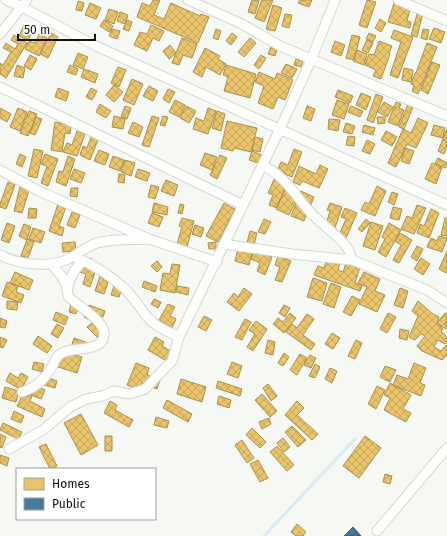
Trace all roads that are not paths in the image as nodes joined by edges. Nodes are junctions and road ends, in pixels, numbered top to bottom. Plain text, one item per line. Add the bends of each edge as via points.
1 (6, 0) edge
2 (188, 0) edge
3 (335, 0) edge
4 (398, 0) edge
5 (24, 3) edge
6 (447, 21) edge
7 (0, 34) edge
8 (311, 60) junction
9 (0, 87) edge
10 (447, 116) edge
11 (280, 129) junction
12 (262, 166) junction
13 (0, 170) edge
14 (243, 205) junction
15 (447, 205) edge
16 (149, 239) junction
17 (224, 244) junction
18 (0, 255) edge
19 (73, 256) junction
20 (352, 260) junction
21 (84, 261) junction
22 (217, 262) junction
23 (51, 264) junction
24 (68, 289) junction
25 (447, 303) edge
26 (179, 337) junction
27 (22, 392) dead end
28 (447, 448) edge
29 (9, 449) dead end
30 (377, 531) dead end

1 - 5 street
2 - 8 street via 242,24
3 - 8 street
4 - 6 street
5 - 7 street
5 - 11 street via 96,46
8 - 10 street
8 - 11 street
9 - 14 street
11 - 12 street
11 - 15 street
12 - 14 street
12 - 20 street via 271,169 284,181 314,217 336,235 348,249
13 - 16 street via 41,192
14 - 17 street
16 - 19 street via 101,242
16 - 22 street
17 - 20 street
17 - 22 street
18 - 23 street via 21,262
19 - 21 street
19 - 23 street
20 - 25 street via 427,290
21 - 24 street via 74,270
21 - 26 street via 95,266 126,290 151,321
22 - 26 street
23 - 24 street via 65,280
24 - 27 street via 68,296 93,316 104,328 105,335 95,346 68,351 57,357 39,383
26 - 29 street via 172,361 145,389 129,394 114,391 70,407 43,430
28 - 30 street

